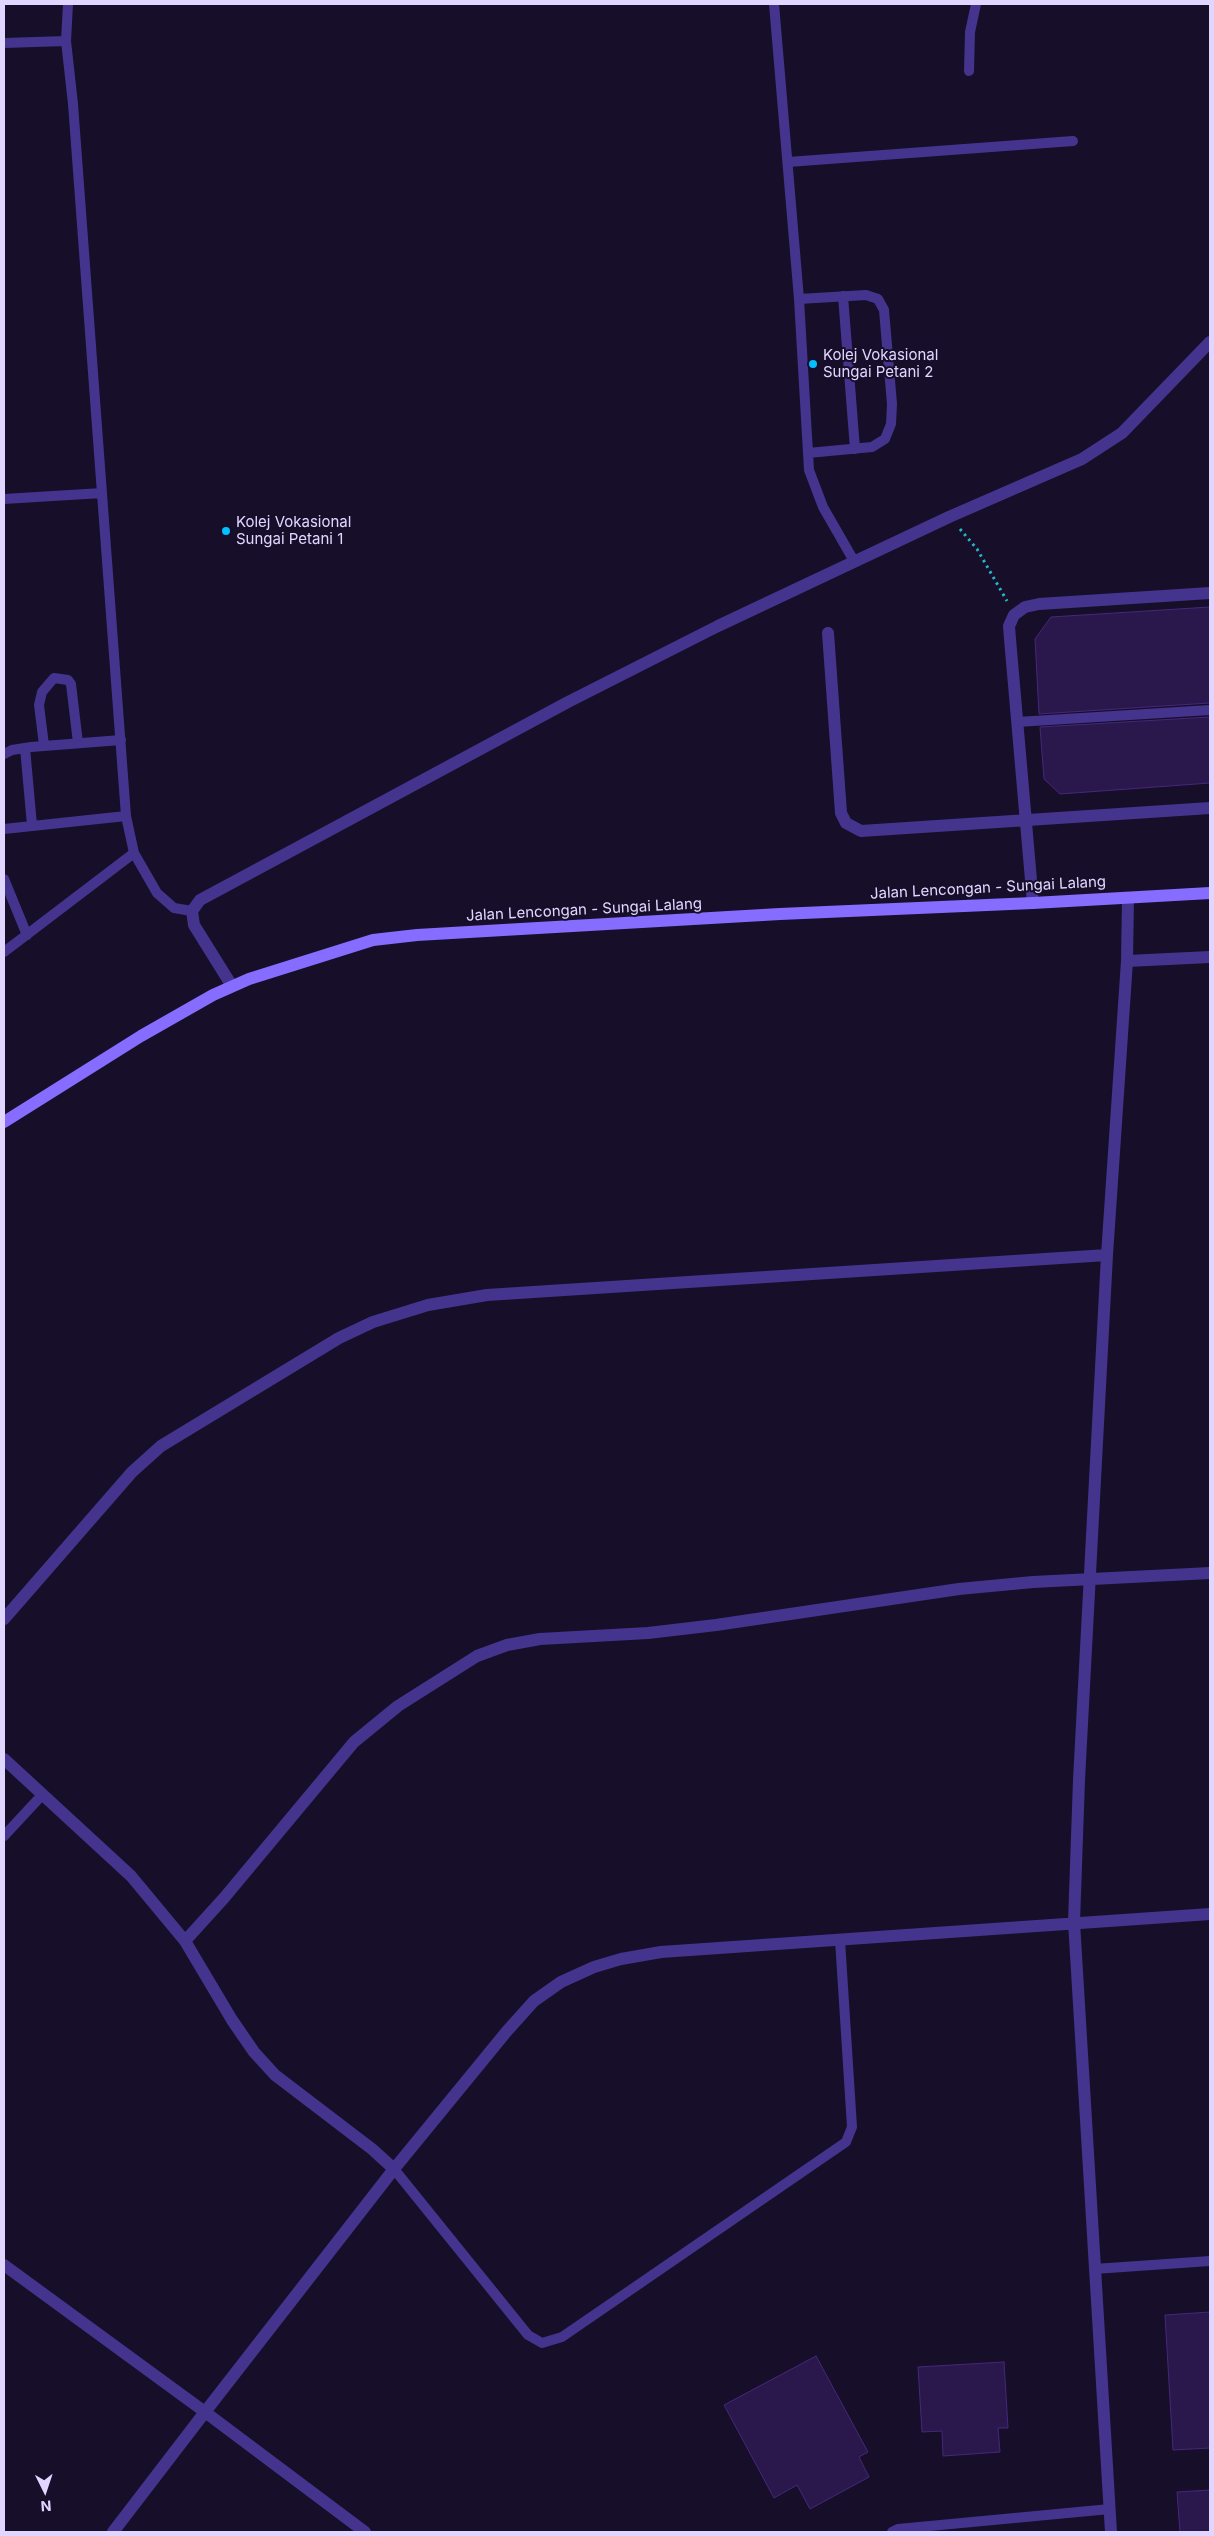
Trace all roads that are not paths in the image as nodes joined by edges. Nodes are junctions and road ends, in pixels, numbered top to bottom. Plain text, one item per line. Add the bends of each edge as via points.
1 (68, 4) edge
2 (774, 4) edge
3 (976, 4) edge
4 (66, 41) junction
5 (4, 43) edge
6 (969, 71) dead end
7 (1073, 141) dead end
8 (788, 162) junction
9 (843, 296) junction
10 (798, 299) junction
11 (1210, 342) edge
12 (855, 449) junction
13 (808, 453) junction
14 (102, 493) junction
15 (4, 499) edge
16 (854, 562) junction
17 (1210, 593) edge
18 (828, 633) dead end
19 (1210, 710) edge
20 (1017, 722) junction
21 (121, 740) junction
22 (78, 743) junction
23 (44, 745) junction
24 (25, 748) junction
25 (4, 754) edge
26 (1210, 808) edge
27 (126, 816) junction
28 (1027, 820) junction
29 (32, 825) junction
30 (4, 829) edge
31 (134, 853) junction
32 (4, 879) edge
33 (1210, 892) edge
34 (1128, 898) junction
35 (1033, 903) junction
36 (192, 912) junction
37 (27, 936) junction
38 (4, 952) edge
39 (1210, 957) edge
40 (1127, 961) junction
41 (232, 986) junction
42 (4, 1122) edge
43 (1107, 1255) junction
44 (1210, 1573) edge
45 (1090, 1580) junction
46 (4, 1619) edge
47 (4, 1759) edge
48 (43, 1794) junction
49 (4, 1836) edge
50 (1210, 1914) edge
51 (1074, 1922) junction
52 (185, 1940) junction
53 (840, 1940) junction
54 (394, 2169) junction
55 (1210, 2261) edge
56 (4, 2264) edge
57 (1094, 2269) junction
58 (205, 2412) junction
59 (1110, 2509) junction
60 (113, 2532) edge
61 (365, 2532) edge
62 (892, 2532) edge
63 (1111, 2532) edge

1 - 4 lane
2 - 8 lane
3 - 6 lane via 970,32
4 - 5 lane
4 - 14 lane
7 - 8 lane
8 - 10 lane
9 - 10 lane
9 - 12 lane
9 - 12 lane via 866,295 878,299 884,310 890,379 891,424 885,439 872,447
10 - 13 lane
11 - 16 street via 1122,433 1082,459
12 - 13 lane
13 - 16 lane via 814,489
14 - 15 lane
14 - 21 lane
16 - 36 street via 559,706 200,900
17 - 20 street via 1039,604 1014,614 1009,626
18 - 28 street via 841,813 846,824 861,831
19 - 20 lane
20 - 28 street
21 - 22 lane
21 - 27 lane
22 - 23 lane
22 - 23 lane via 71,684 68,680 54,678 42,692 39,705
23 - 24 lane
24 - 25 lane
24 - 29 lane
26 - 28 street
27 - 29 lane
27 - 31 lane
28 - 35 street
29 - 30 lane
31 - 36 lane via 157,893 174,908
31 - 37 lane
32 - 37 lane
33 - 34 street, Jalan Lencongan - Sungai Lalang
34 - 35 street, Jalan Lencongan - Sungai Lalang
34 - 40 street
35 - 41 street, Jalan Lencongan - Sungai Lalang via 410,936 353,946
36 - 41 street via 194,925
37 - 38 lane
39 - 40 street
40 - 43 street
41 - 42 street, Jalan Lencongan - Sungai Lalang via 184,1010
43 - 45 street
43 - 46 street via 487,1295 428,1305 373,1322 340,1338 161,1446 132,1472
44 - 45 street
45 - 51 street
45 - 52 street via 960,1589 648,1633 540,1639 477,1656 398,1706 354,1742
47 - 48 street
48 - 49 lane
48 - 52 street via 131,1876
50 - 51 street
51 - 53 street
51 - 57 street
52 - 54 street via 254,2052 275,2075
53 - 54 street via 660,1952 612,1962 561,1982 534,2001 507,2031
53 - 54 lane via 852,2127 846,2142 562,2336 542,2343 528,2335
54 - 58 street
55 - 57 lane
56 - 58 street
57 - 59 street
58 - 60 street
58 - 61 street
59 - 62 lane
59 - 63 street

